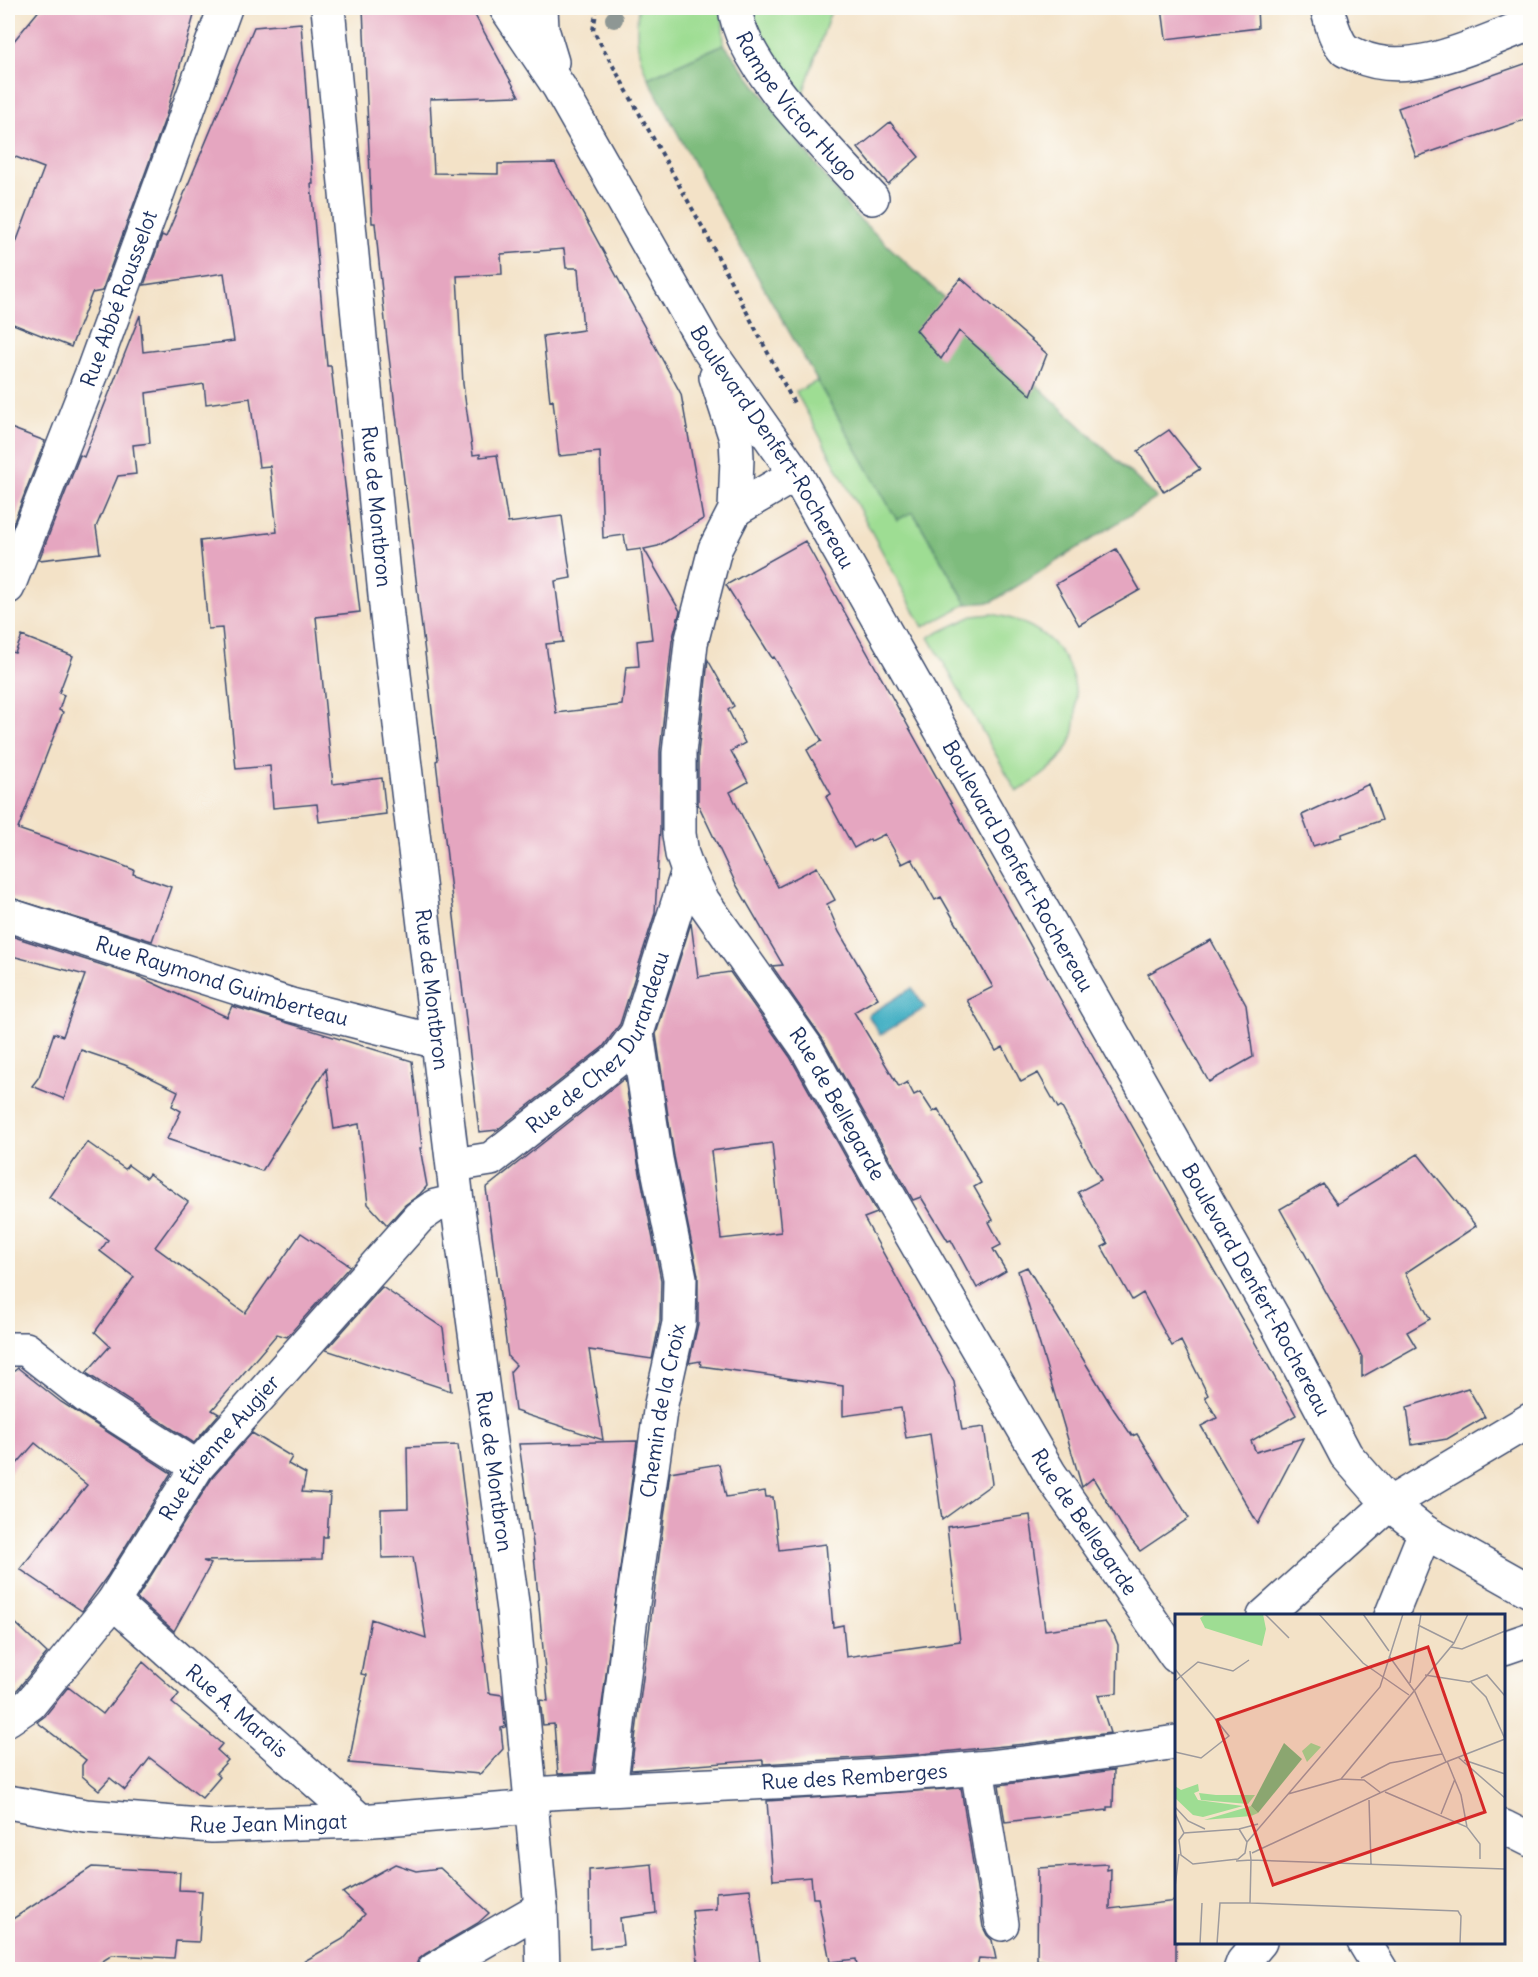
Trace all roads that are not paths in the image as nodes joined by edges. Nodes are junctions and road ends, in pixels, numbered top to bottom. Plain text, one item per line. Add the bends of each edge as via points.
1 (225, 8) edge
2 (328, 8) edge
3 (506, 8) edge
4 (541, 8) edge
5 (735, 8) edge
6 (1327, 8) edge
7 (1530, 24) edge
8 (559, 87) junction
9 (872, 198) dead end
10 (706, 346) junction
11 (796, 474) junction
12 (735, 510) junction
13 (8, 587) edge
14 (688, 871) junction
15 (8, 915) edge
16 (638, 1033) junction
17 (438, 1042) junction
18 (454, 1165) junction
19 (457, 1201) junction
20 (8, 1349) edge
21 (1530, 1420) edge
22 (197, 1467) junction
23 (1389, 1504) junction
24 (1425, 1532) junction
25 (1530, 1592) edge
26 (113, 1602) junction
27 (1266, 1614) edge
28 (1392, 1614) edge
29 (1530, 1639) edge
30 (1505, 1647) edge
31 (1175, 1655) edge
32 (8, 1719) edge
33 (1175, 1742) edge
34 (976, 1768) junction
35 (610, 1789) junction
36 (532, 1800) junction
37 (8, 1802) edge
38 (361, 1821) junction
39 (1505, 1828) edge
40 (1530, 1840) edge
41 (541, 1908) junction
42 (1002, 1924) dead end
43 (511, 1926) junction
44 (1258, 1944) edge
45 (1365, 1944) edge
46 (434, 1970) edge
47 (477, 1970) edge
48 (543, 1970) edge
49 (1240, 1970) edge
50 (1381, 1970) edge

1 - 13 street, Rue Abbé Rousselot via 93,373
2 - 17 street, Rue de Montbron via 387,616
3 - 8 street, Boulevard Denfert-Rochereau
4 - 8 street, Boulevard Denfert-Rochereau via 542,29
5 - 9 street, Rampe Victor Hugo via 746,46 790,108
6 - 7 street via 1333,30 1346,50 1370,61 1410,64
8 - 10 street, Boulevard Denfert-Rochereau
10 - 11 street, Boulevard Denfert-Rochereau
10 - 12 street, Rue de Bellegarde via 736,439
11 - 12 street
11 - 23 street, Boulevard Denfert-Rochereau via 1272,1316 1346,1455
12 - 14 street, Rue de Bellegarde via 715,549 691,643 678,753 679,834
14 - 16 street, Rue de Chez Durandeau
14 - 31 street, Rue de Bellegarde via 703,901 806,1047 1050,1474
15 - 17 street, Rue Raymond Guimberteau via 291,1005
16 - 18 street, Rue de Chez Durandeau via 617,1060 491,1159
16 - 35 street, Chemin de la Croix via 656,1159 680,1278 679,1323 660,1415
17 - 18 street, Rue de Montbron
18 - 19 street, Rue de Montbron
19 - 22 street, Rue Étienne Augier via 435,1206 419,1217
19 - 36 street, Rue de Montbron via 513,1610
20 - 22 street via 26,1349 87,1397
21 - 23 street
22 - 26 street, Rue Étienne Augier
23 - 24 street, Boulevard Denfert-Rochereau
23 - 27 street
24 - 25 street, Boulevard Denfert-Rochereau
24 - 28 street
26 - 32 street, Rue Étienne Augier via 30,1704
26 - 38 street, Rue A. Marais
29 - 30 street
33 - 34 street, Rue des Remberges
34 - 35 street, Rue des Remberges via 733,1785
34 - 42 street
35 - 36 street, Rue des Remberges
36 - 38 street, Rue Jean Mingat
36 - 41 street, Rue de Montbron
37 - 38 street, Rue Jean Mingat via 86,1816 190,1825
39 - 40 street
41 - 43 street
41 - 48 street, Rue de Montbron
43 - 46 street
43 - 47 street
44 - 49 street
45 - 50 street

